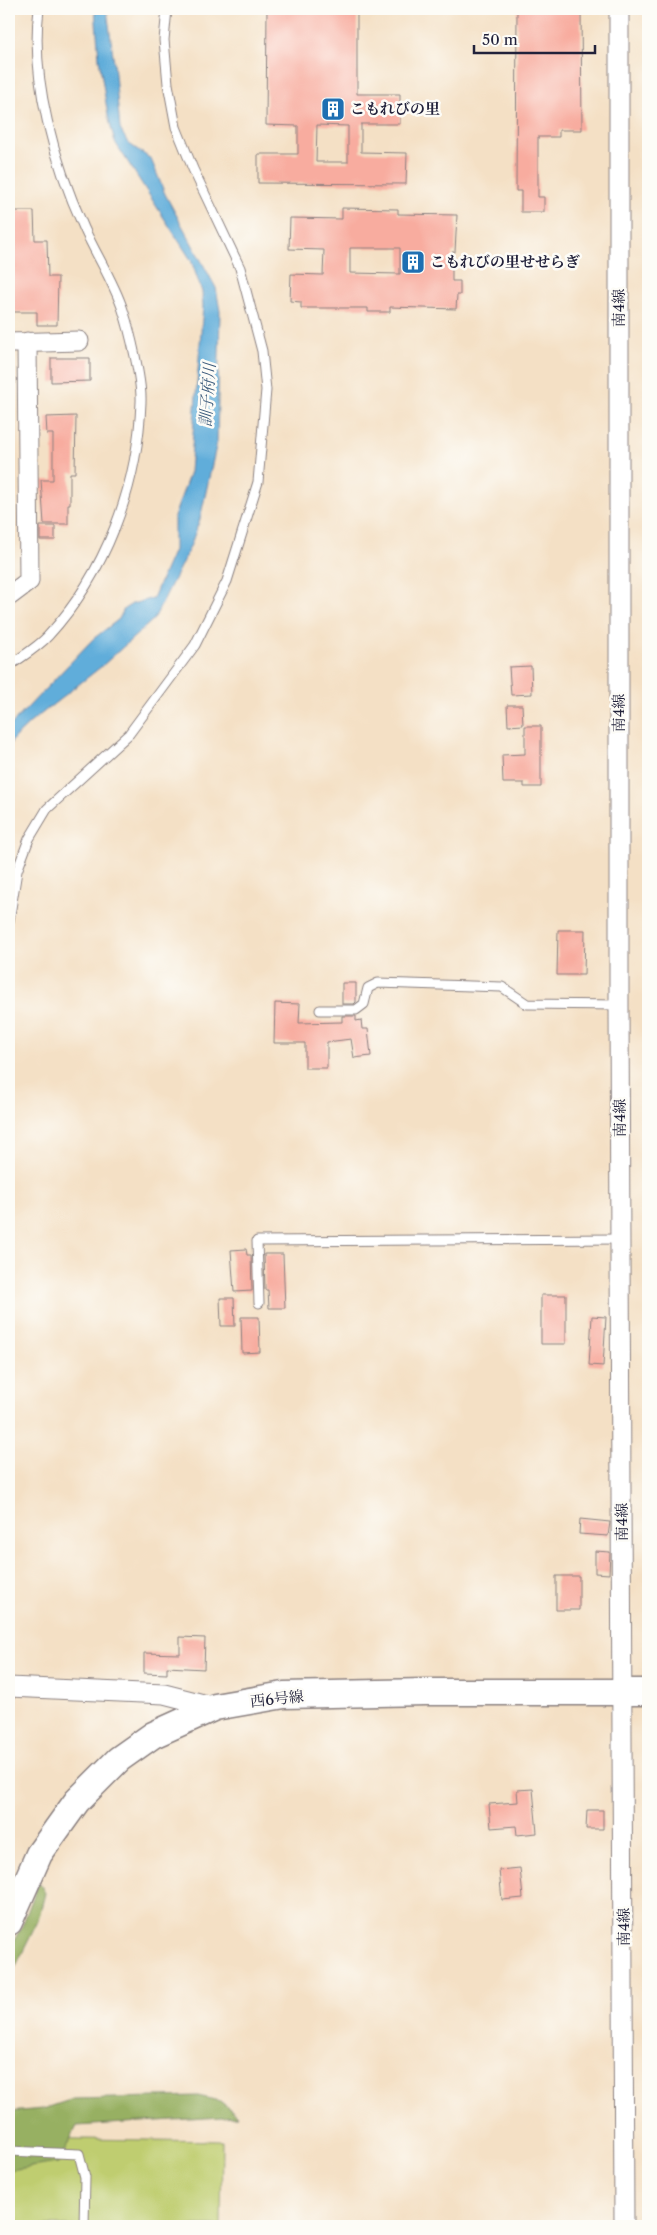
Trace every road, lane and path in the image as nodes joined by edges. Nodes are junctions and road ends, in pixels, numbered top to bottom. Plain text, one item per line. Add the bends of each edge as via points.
1 (39, 9) edge
2 (167, 9) edge
3 (619, 9) edge
4 (79, 341) dead end
5 (18, 342) edge
6 (9, 596) edge
7 (9, 666) edge
8 (9, 921) edge
9 (619, 1005) junction
10 (320, 1010) dead end
11 (620, 1240) junction
12 (259, 1303) dead end
13 (9, 1687) edge
14 (636, 1692) edge
15 (215, 1707) junction
16 (9, 1922) edge
17 (9, 2150) edge
18 (84, 2226) edge
19 (624, 2226) edge

1 - 7 lane via 38,44 45,115 62,175 123,309 141,401 124,503 108,545 86,586 47,637
2 - 8 lane via 164,40 176,127 240,268 262,351 266,390 258,482 227,581 195,644 129,734 46,809 28,840 17,871
3 - 9 street, 南4線
4 - 5 street
5 - 6 street via 28,581
9 - 10 lane via 527,1004 502,987 378,983 368,988 364,1004 356,1010
9 - 11 street, 南4線
11 - 12 lane via 258,1241
11 - 14 street, 南4線
13 - 15 street via 164,1694
14 - 15 street, 西6号線 via 284,1696
14 - 19 street, 南4線
15 - 16 street, 西6号線 via 154,1735 118,1759 77,1801 39,1854
17 - 18 lane via 79,2154 85,2177

